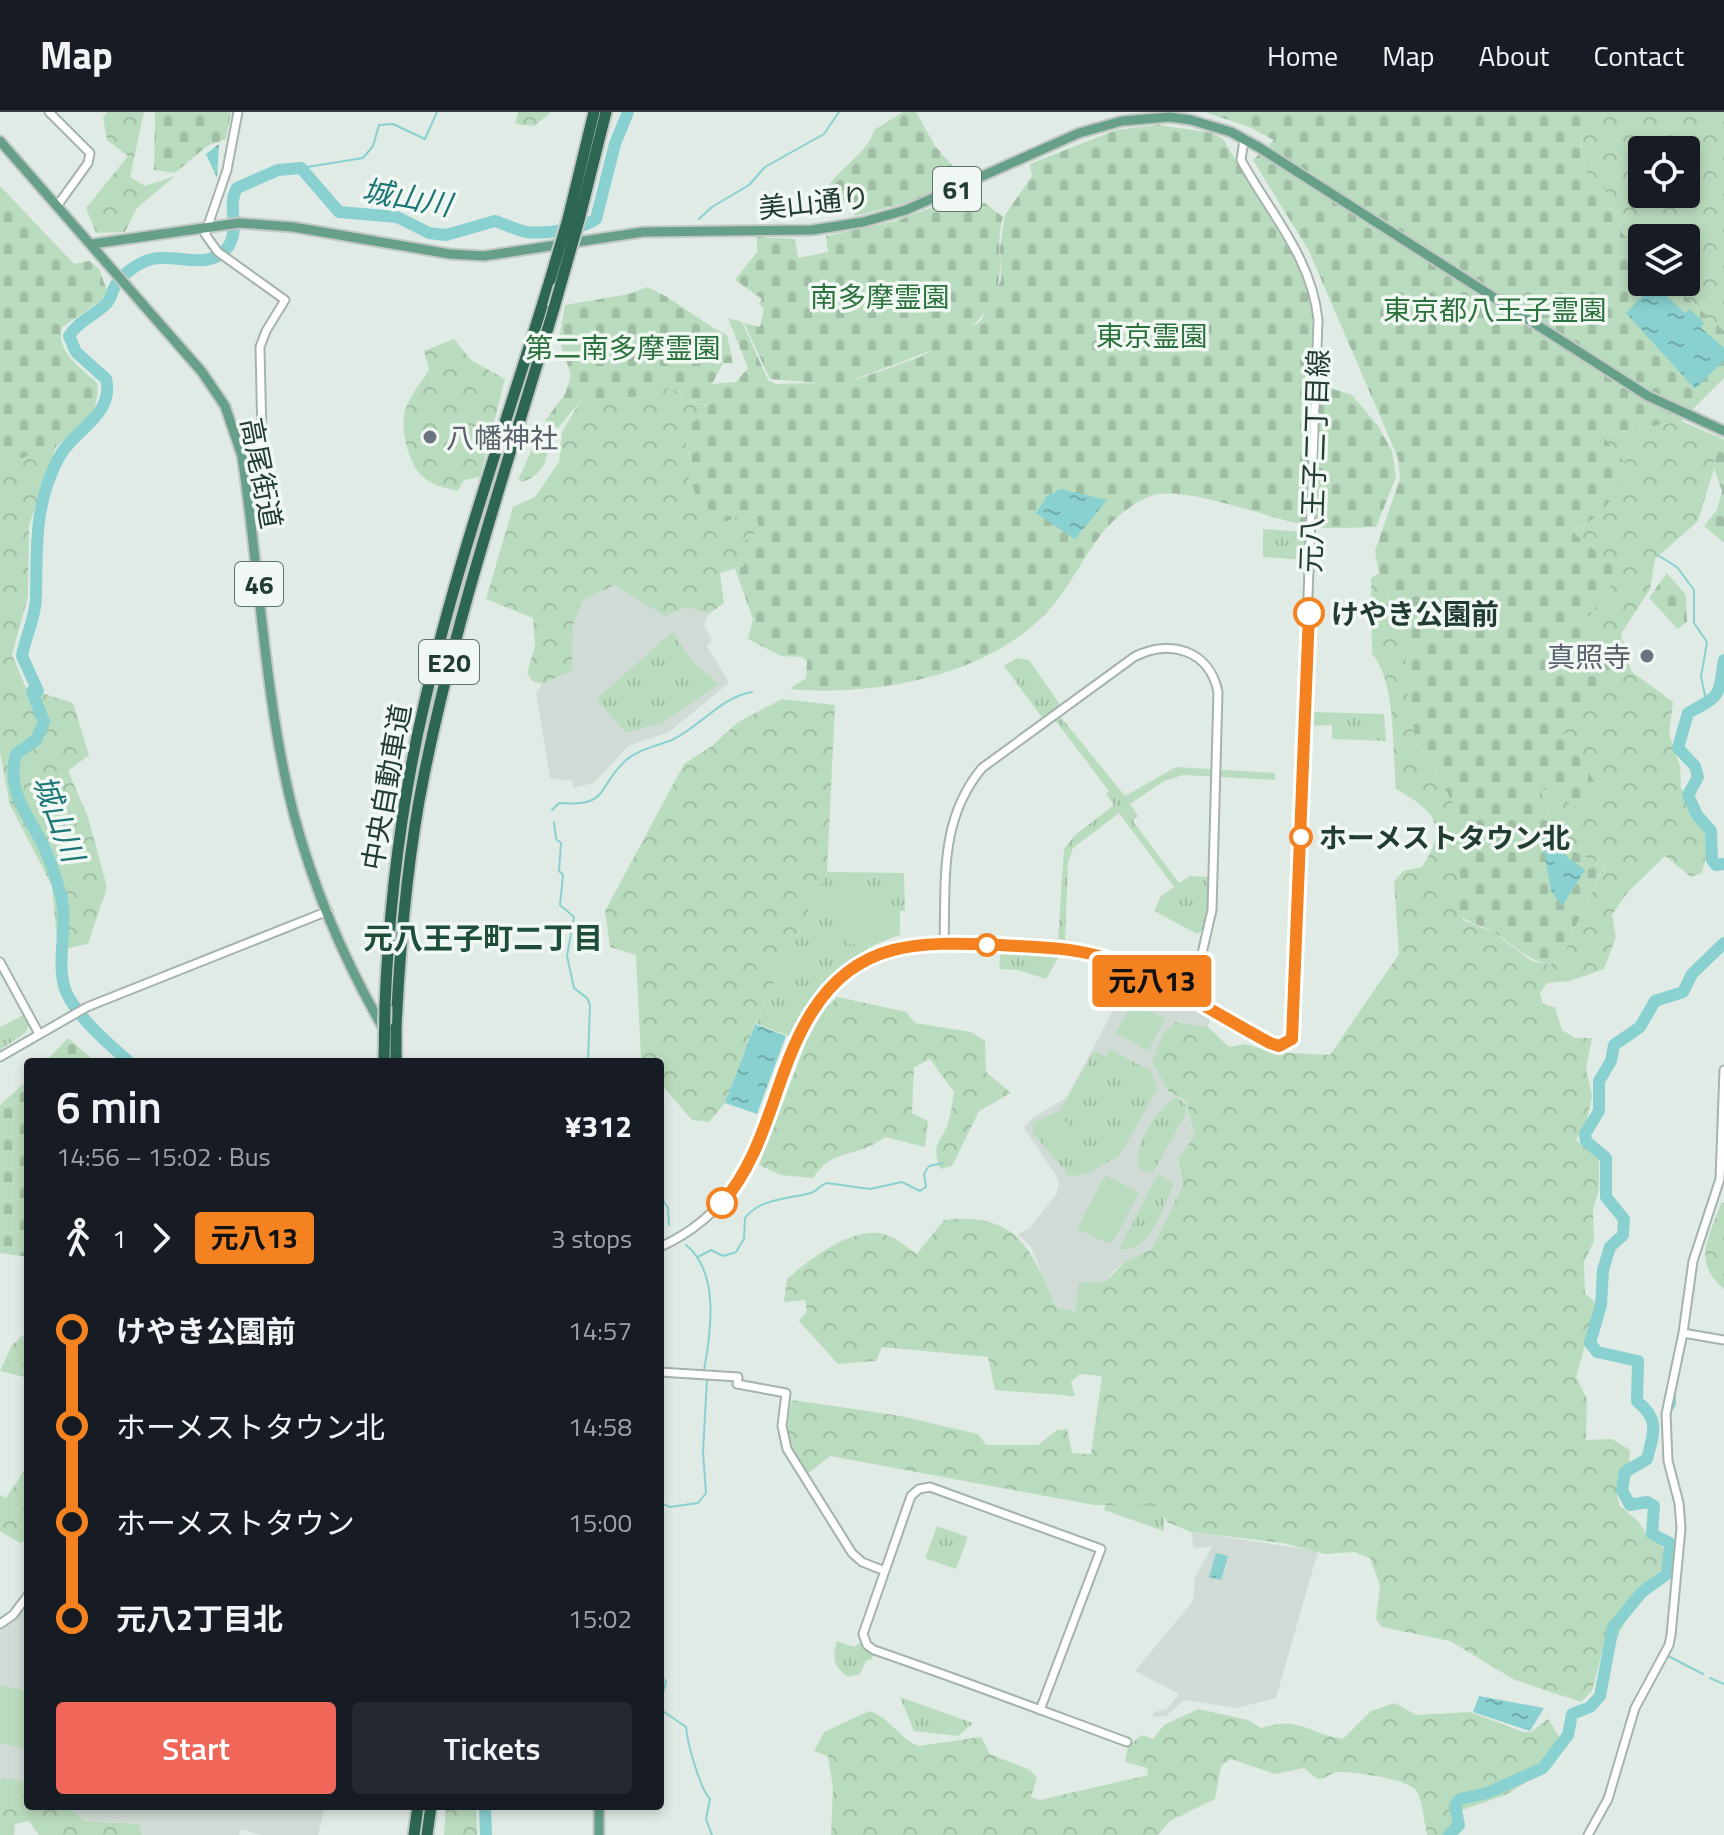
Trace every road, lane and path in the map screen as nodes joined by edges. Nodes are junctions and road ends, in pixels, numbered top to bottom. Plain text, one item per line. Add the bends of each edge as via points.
1 (49, 112) edge
2 (238, 112) edge
3 (594, 112) edge
4 (606, 112) edge
5 (1244, 139) junction
6 (0, 141) edge
7 (57, 206) junction
8 (574, 219) junction
9 (206, 226) junction
10 (92, 244) junction
11 (1724, 431) edge
12 (242, 456) junction
13 (328, 911) junction
14 (944, 943) junction
15 (0, 962) edge
16 (1191, 1001) junction
17 (38, 1032) junction
18 (0, 1057) edge
19 (384, 1058) edge
20 (396, 1058) edge
21 (400, 1058) edge
22 (1724, 1070) edge
23 (664, 1245) edge
24 (1683, 1333) junction
25 (1724, 1340) edge
26 (664, 1372) edge
27 (885, 1571) junction
28 (24, 1600) edge
29 (0, 1624) edge
30 (1040, 1710) junction
31 (1127, 1742) dead end
32 (417, 1810) edge
33 (430, 1810) edge
34 (599, 1810) edge
35 (414, 1835) edge
36 (427, 1835) edge
37 (599, 1835) edge
38 (1588, 1835) edge

1 - 7 street via 90,153
2 - 9 street via 227,170
3 - 8 highway, 中央自動車道 / E20
4 - 8 highway, 中央自動車道 / E20
5 - 9 main road, 美山通り / 61 via 1170,117 1114,122 906,210 812,230 643,232 484,256 293,227
5 - 11 main road, 美山通り / 61 via 1648,396
5 - 16 street, 元八王子二丁目線 via 1241,160 1302,259 1318,320 1292,1039 1279,1046 1270,1043
6 - 7 main road, 高尾街道 / 46
7 - 10 main road, 高尾街道 / 46
8 - 19 highway, 中央自動車道 / E20, bridge via 477,513 424,703 398,841
8 - 20 highway, 中央自動車道 / E20, bridge via 554,308 435,721 410,860
9 - 10 main road, 61
9 - 12 street via 207,239 218,252 285,300 260,347 262,439
10 - 12 main road, 高尾街道 / 46 via 217,394
12 - 13 main road, 高尾街道 / 46 via 285,774
13 - 17 street via 87,1007
13 - 21 main road, 高尾街道 / 46 via 356,980
14 - 16 street, 元八王子二丁目線 via 1079,951 1131,969
14 - 16 street via 948,833 970,782 1134,657 1156,647 1178,647 1204,663 1216,682 1219,701 1212,910
14 - 23 street, 元八王子二丁目線 via 889,949 835,981 796,1043 740,1179 717,1208
15 - 17 street
17 - 18 street
22 - 24 street via 1721,1170 1695,1253
24 - 25 street
24 - 38 street via 1666,1414 1668,1461 1681,1528 1669,1645 1635,1708 1608,1799
26 - 27 street via 738,1377 737,1384 786,1393 782,1426 787,1449 852,1553
27 - 30 street via 863,1634 867,1645
27 - 30 street via 911,1496 925,1487 1101,1549
28 - 29 street
30 - 31 street
32 - 35 highway
33 - 36 highway
34 - 37 main road

